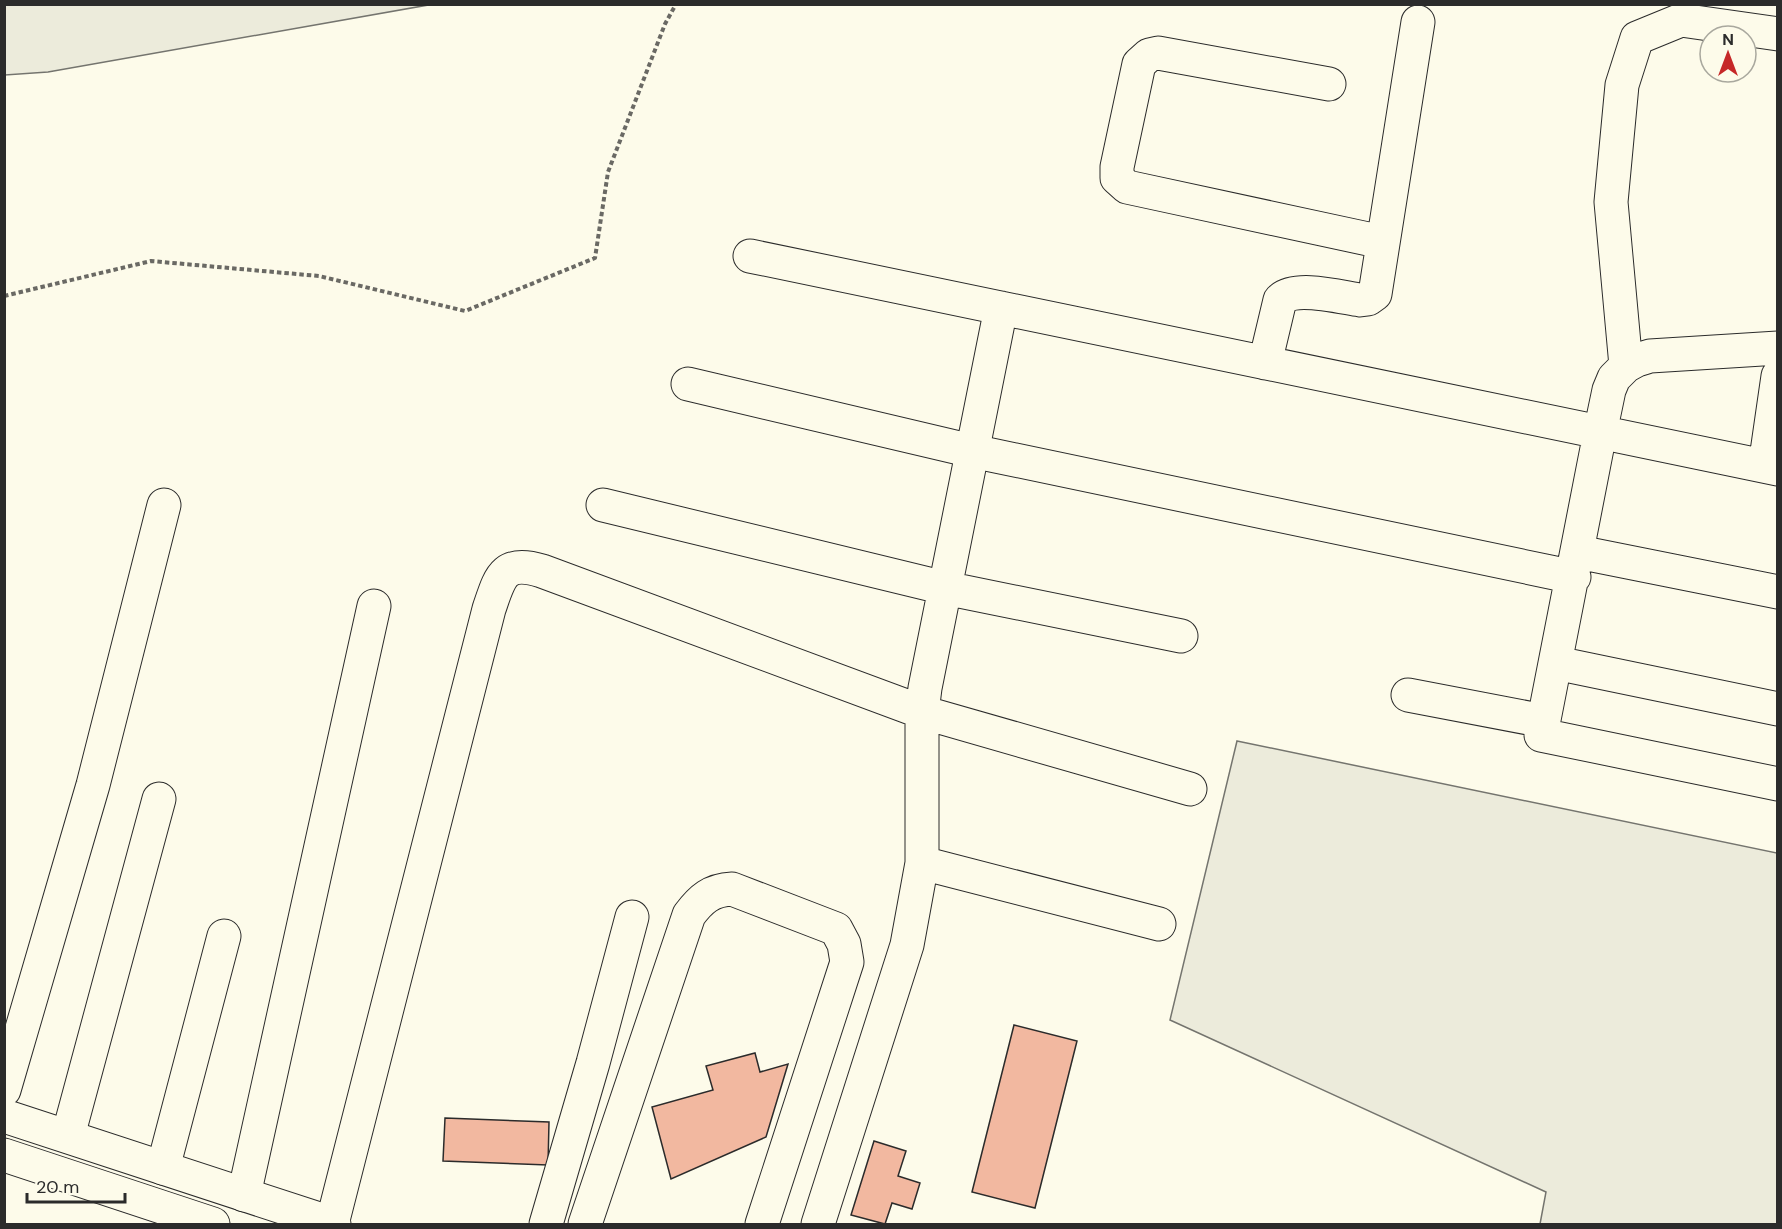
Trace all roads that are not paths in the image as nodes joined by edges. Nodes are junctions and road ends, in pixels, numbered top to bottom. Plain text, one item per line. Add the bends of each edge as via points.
1 (1418, 22) dead end
2 (1778, 34) edge
3 (1329, 84) dead end
4 (1382, 242) junction
5 (750, 256) dead end
6 (1001, 308) junction
7 (1778, 348) edge
8 (1265, 363) junction
9 (1626, 366) junction
10 (1778, 376) edge
11 (688, 384) dead end
12 (1600, 433) junction
13 (972, 451) junction
14 (1771, 468) edge
15 (164, 505) dead end
16 (603, 505) dead end
17 (1576, 564) junction
18 (945, 588) junction
19 (1778, 592) edge
20 (374, 606) dead end
21 (1181, 636) dead end
22 (1556, 663) junction
23 (1408, 695) dead end
24 (1778, 709) edge
25 (922, 712) junction
26 (1544, 721) junction
27 (1778, 784) edge
28 (1190, 789) dead end
29 (159, 799) dead end
30 (922, 863) junction
31 (632, 917) dead end
32 (1159, 924) dead end
33 (224, 936) dead end
34 (4, 1090) edge
35 (4, 1116) edge
36 (68, 1136) junction
37 (4, 1155) edge
38 (163, 1168) junction
39 (244, 1195) junction
40 (213, 1224) edge
41 (333, 1224) edge
42 (546, 1224) edge
43 (585, 1224) edge
44 (762, 1224) edge
45 (818, 1224) edge

1 - 4 street
2 - 9 street via 1681,20 1637,38 1622,85 1611,202
3 - 4 street via 1158,52 1149,55 1139,64 1117,178 1126,187
4 - 8 street via 1375,294 1368,299 1296,292 1280,300
5 - 6 street
6 - 8 street
6 - 13 street
7 - 9 street via 1650,356
8 - 12 street
9 - 12 street via 1609,390
10 - 14 street
11 - 13 street
12 - 14 street
12 - 17 street
13 - 17 street
13 - 18 street
15 - 34 street via 93,784
16 - 18 street
17 - 19 street
17 - 22 street
18 - 21 street
18 - 25 street
20 - 39 street
22 - 24 street
22 - 26 street
23 - 26 street
25 - 28 street
25 - 30 street
25 - 41 street via 542,571 518,567 507,570 499,579 489,609
26 - 27 street via 1541,735
29 - 36 street
30 - 32 street
30 - 45 street via 908,945
31 - 42 street
33 - 38 street
35 - 36 street
36 - 38 street
37 - 40 street
38 - 39 street
39 - 41 street
43 - 44 street via 689,915 705,896 732,889 836,929 847,962

